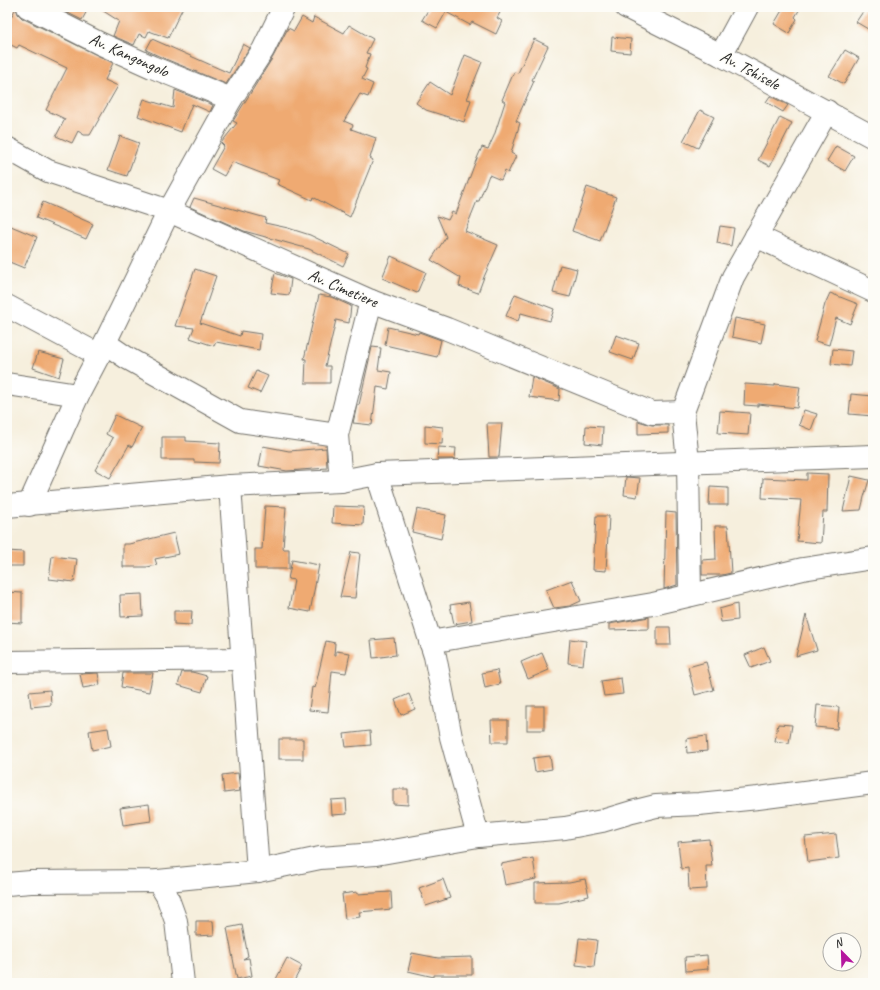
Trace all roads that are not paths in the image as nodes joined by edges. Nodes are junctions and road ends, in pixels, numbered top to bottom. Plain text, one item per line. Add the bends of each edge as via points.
1 (28, 7) edge
2 (284, 7) edge
3 (626, 7) edge
4 (747, 7) edge
5 (721, 54) junction
6 (232, 99) junction
7 (827, 111) junction
8 (873, 137) edge
9 (7, 148) edge
10 (169, 211) junction
11 (756, 236) junction
12 (873, 291) edge
13 (371, 300) junction
14 (7, 306) edge
15 (102, 349) junction
16 (7, 384) edge
17 (78, 395) junction
18 (683, 412) junction
19 (337, 435) junction
20 (873, 456) edge
21 (688, 462) junction
22 (378, 474) junction
23 (341, 481) junction
24 (230, 486) junction
25 (29, 505) junction
26 (7, 506) edge
27 (873, 558) edge
28 (690, 595) junction
29 (430, 642) junction
30 (241, 659) junction
31 (7, 662) edge
32 (873, 783) edge
33 (478, 836) junction
34 (258, 871) junction
35 (158, 881) junction
36 (7, 884) edge
37 (182, 983) edge

1 - 6 street, Av. Kangongolo via 152,67
2 - 6 street via 263,50
3 - 5 street, Av. Tshisele
4 - 5 street
5 - 7 street, Av. Tshisele
6 - 10 street
7 - 8 street, Av. Tshisele
7 - 11 street
9 - 10 street, Av. Cimetiere via 48,171
10 - 13 street, Av. Cimetiere
10 - 15 street
11 - 12 street
11 - 18 street via 732,276
13 - 18 street, Av. Cimetiere via 652,413
13 - 19 street
14 - 15 street
15 - 17 street
15 - 19 street via 128,358 240,420
16 - 17 street
17 - 25 street
18 - 21 street
19 - 23 street
20 - 21 street
21 - 22 street
21 - 28 street
22 - 23 street
22 - 29 street
23 - 24 street
24 - 25 street
24 - 30 street
25 - 26 street
27 - 28 street via 803,569
28 - 29 street via 646,605
29 - 33 street via 451,737
30 - 31 street
30 - 34 street
32 - 33 street via 751,799 656,806 566,828
33 - 34 street via 376,854 320,858
34 - 35 street
35 - 36 street
35 - 37 street via 176,920

